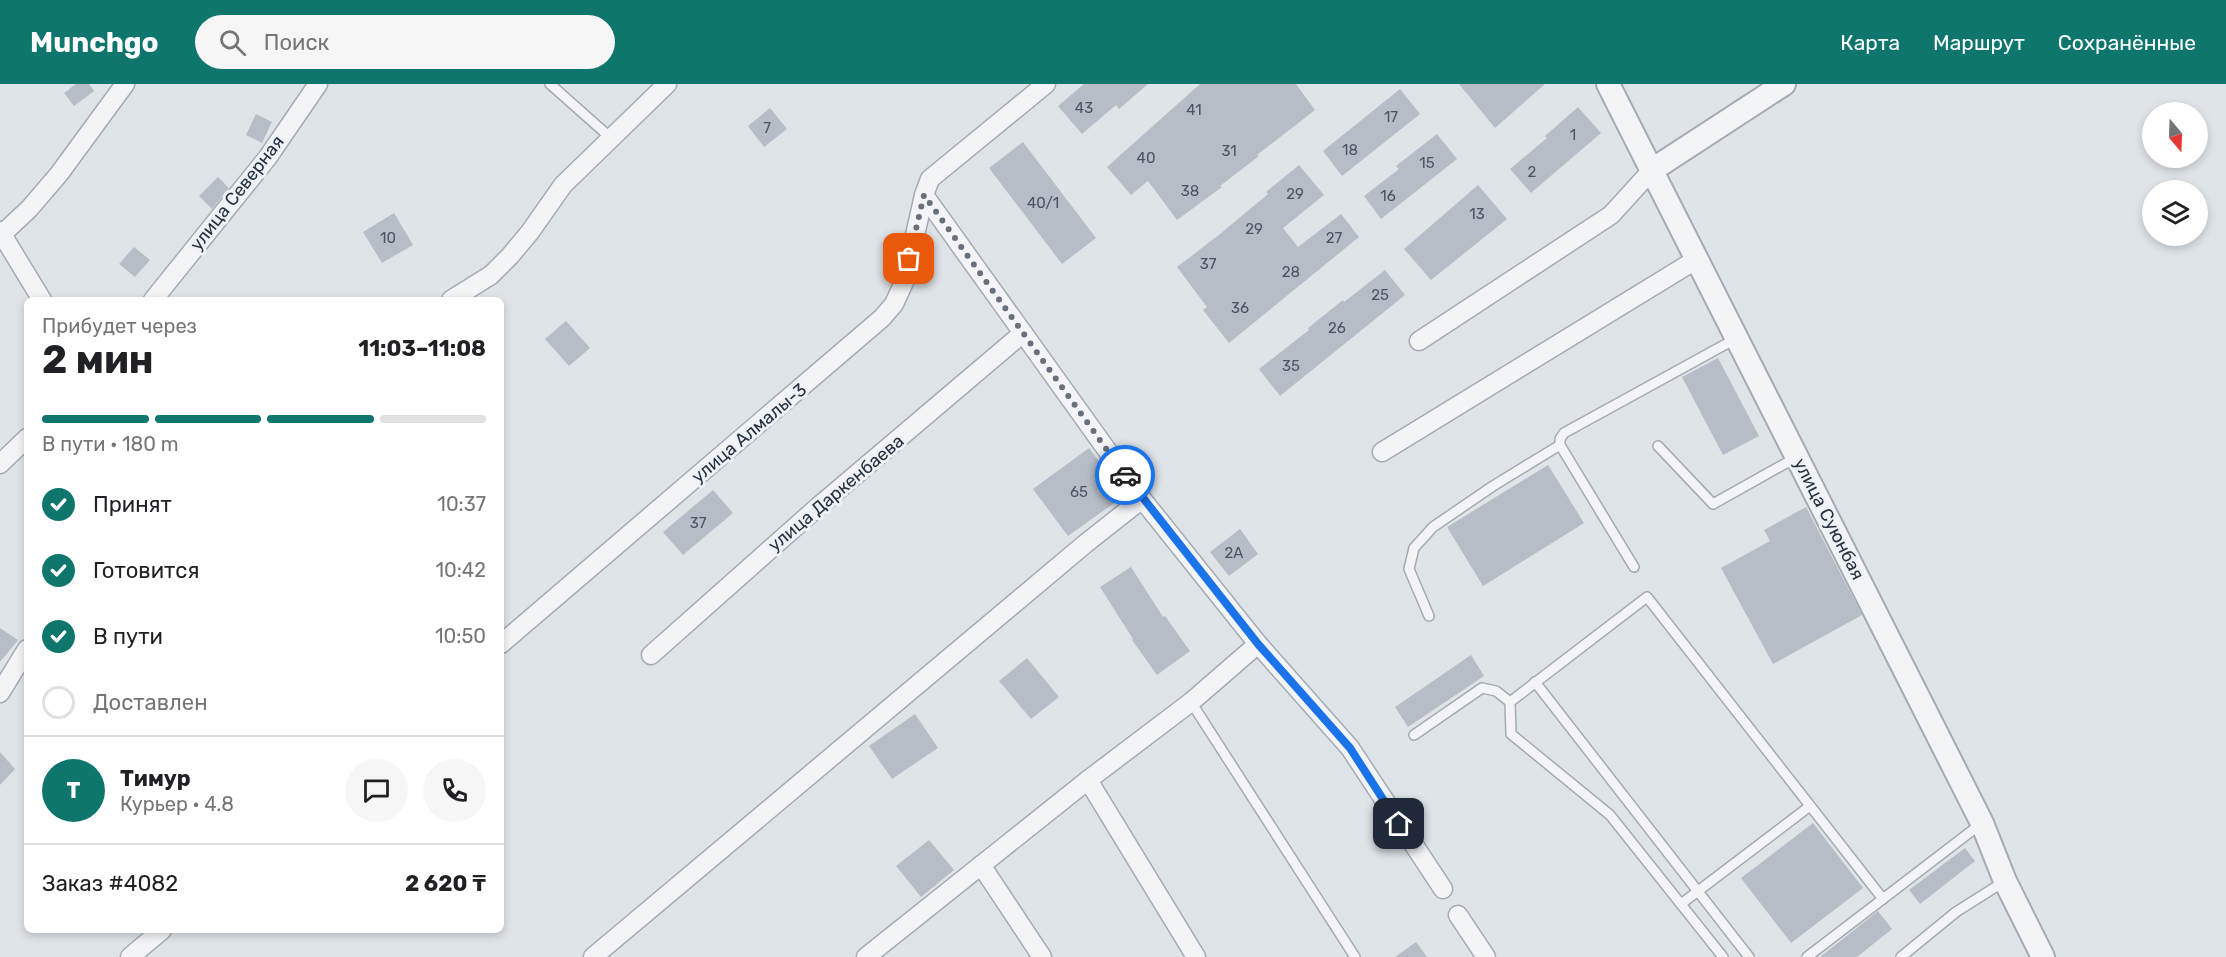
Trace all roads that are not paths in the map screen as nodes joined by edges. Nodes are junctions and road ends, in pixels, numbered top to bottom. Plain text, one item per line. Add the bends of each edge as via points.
1 (125, 84) edge
2 (318, 84) edge
3 (550, 84) edge
4 (668, 84) edge
5 (1608, 84) edge
6 (1784, 84) edge
7 (1041, 86) edge
8 (612, 139) junction
9 (1652, 170) junction
10 (927, 187) junction
11 (1, 234) edge
12 (1697, 259) junction
13 (40, 297) edge
14 (155, 297) edge
15 (456, 297) edge
16 (1023, 333) junction
17 (1737, 338) junction
18 (1419, 341) dead end
19 (24, 441) edge
20 (1560, 445) junction
21 (1658, 446) dead end
22 (1382, 452) dead end
23 (1798, 457) junction
24 (0, 464) edge
25 (1142, 499) junction
26 (1634, 567) dead end
27 (1429, 616) dead end
28 (504, 641) edge
29 (1258, 644) junction
30 (24, 654) edge
31 (651, 655) dead end
32 (1535, 682) junction
33 (0, 693) edge
34 (1191, 702) junction
35 (1510, 702) junction
36 (1414, 735) dead end
37 (1088, 780) junction
38 (1810, 806) junction
39 (1982, 823) junction
40 (981, 865) junction
41 (2005, 881) junction
42 (1443, 890) dead end
43 (1698, 892) junction
44 (1883, 899) junction
45 (1681, 904) junction
46 (1458, 915) dead end
47 (158, 933) edge
48 (886, 950) edge
49 (130, 957) edge
50 (593, 957) edge
51 (866, 957) edge
52 (1042, 957) edge
53 (1196, 957) edge
54 (1355, 957) edge
55 (1486, 957) edge
56 (1723, 957) edge
57 (1749, 957) edge
58 (1807, 957) edge
59 (1900, 957) edge
60 (2043, 957) edge

1 - 11 street via 58,174
2 - 14 street, улица Северная via 268,156
3 - 8 lane
4 - 8 street
5 - 9 street, улица Суюнбая
6 - 9 street
7 - 10 street
8 - 15 street via 564,185 510,256
9 - 12 street, улица Суюнбая
9 - 18 street via 1611,215
10 - 16 street
10 - 28 street, улица Алмалы-3 via 905,280 894,304 882,318
11 - 13 street
12 - 17 street, улица Суюнбая
12 - 22 street
16 - 25 street
16 - 31 street, улица Даркенбаева
17 - 20 lane via 1564,433
17 - 23 street, улица Суюнбая
19 - 24 street
20 - 26 lane
20 - 27 lane via 1433,527 1414,548 1409,569
21 - 23 lane via 1713,504
23 - 39 street, улица Суюнбая
25 - 29 street
25 - 50 street
29 - 34 street
29 - 42 street via 1350,748
30 - 33 street
32 - 35 lane
32 - 38 lane via 1647,597
32 - 43 lane
34 - 37 street
34 - 54 lane
35 - 36 lane via 1496,691 1482,688
35 - 45 lane via 1511,734 1610,815
37 - 40 street
37 - 53 street
38 - 43 lane
38 - 44 lane
39 - 41 street, улица Суюнбая
39 - 44 lane
40 - 48 street
40 - 52 street
41 - 59 lane via 1956,912
41 - 60 street, улица Суюнбая
43 - 45 lane
43 - 57 lane
44 - 58 lane
45 - 56 lane
46 - 55 street
47 - 49 street
48 - 51 street

